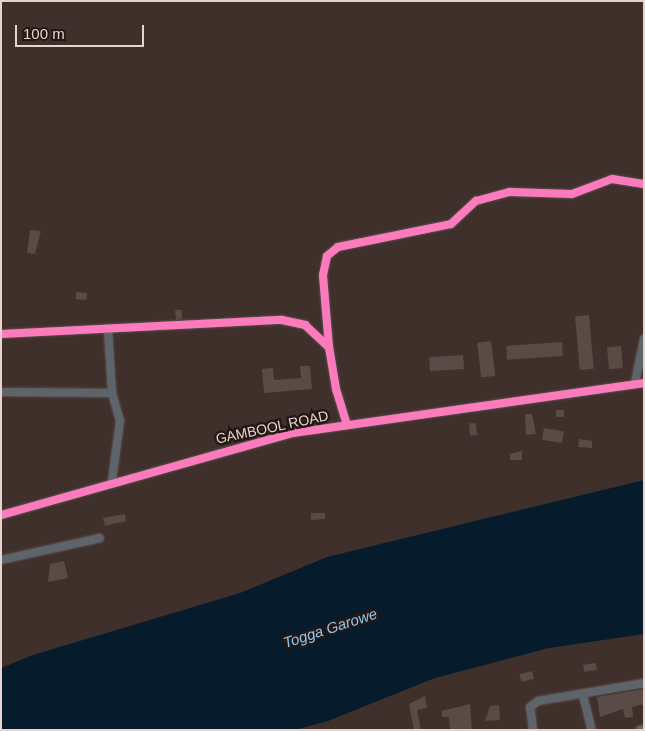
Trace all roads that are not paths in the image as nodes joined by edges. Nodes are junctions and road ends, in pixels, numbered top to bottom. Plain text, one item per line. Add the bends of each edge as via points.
1 (644, 184) edge
2 (108, 329) junction
3 (1, 334) edge
4 (644, 339) edge
5 (329, 347) junction
6 (635, 383) junction
7 (644, 383) edge
8 (1, 392) edge
9 (112, 393) junction
10 (348, 424) junction
11 (112, 481) junction
12 (1, 515) edge
13 (100, 538) dead end
14 (1, 560) edge
15 (644, 683) edge
16 (583, 694) junction
17 (644, 729) edge
18 (533, 730) edge
19 (592, 730) edge
20 (640, 730) edge

1 - 5 street via 612,179 572,194 510,192 476,201 451,224 338,247 327,256 323,275
2 - 3 street
2 - 5 street via 282,320 313,329
2 - 9 street
4 - 6 street
5 - 10 street via 336,390
6 - 7 street, GAMBOOL ROAD
6 - 10 street, GAMBOOL ROAD
8 - 9 street
9 - 11 street via 120,421
10 - 11 street, GAMBOOL ROAD via 230,448
11 - 12 street, GAMBOOL ROAD
13 - 14 street
15 - 16 street
16 - 18 street via 533,703
16 - 19 street
17 - 20 street

